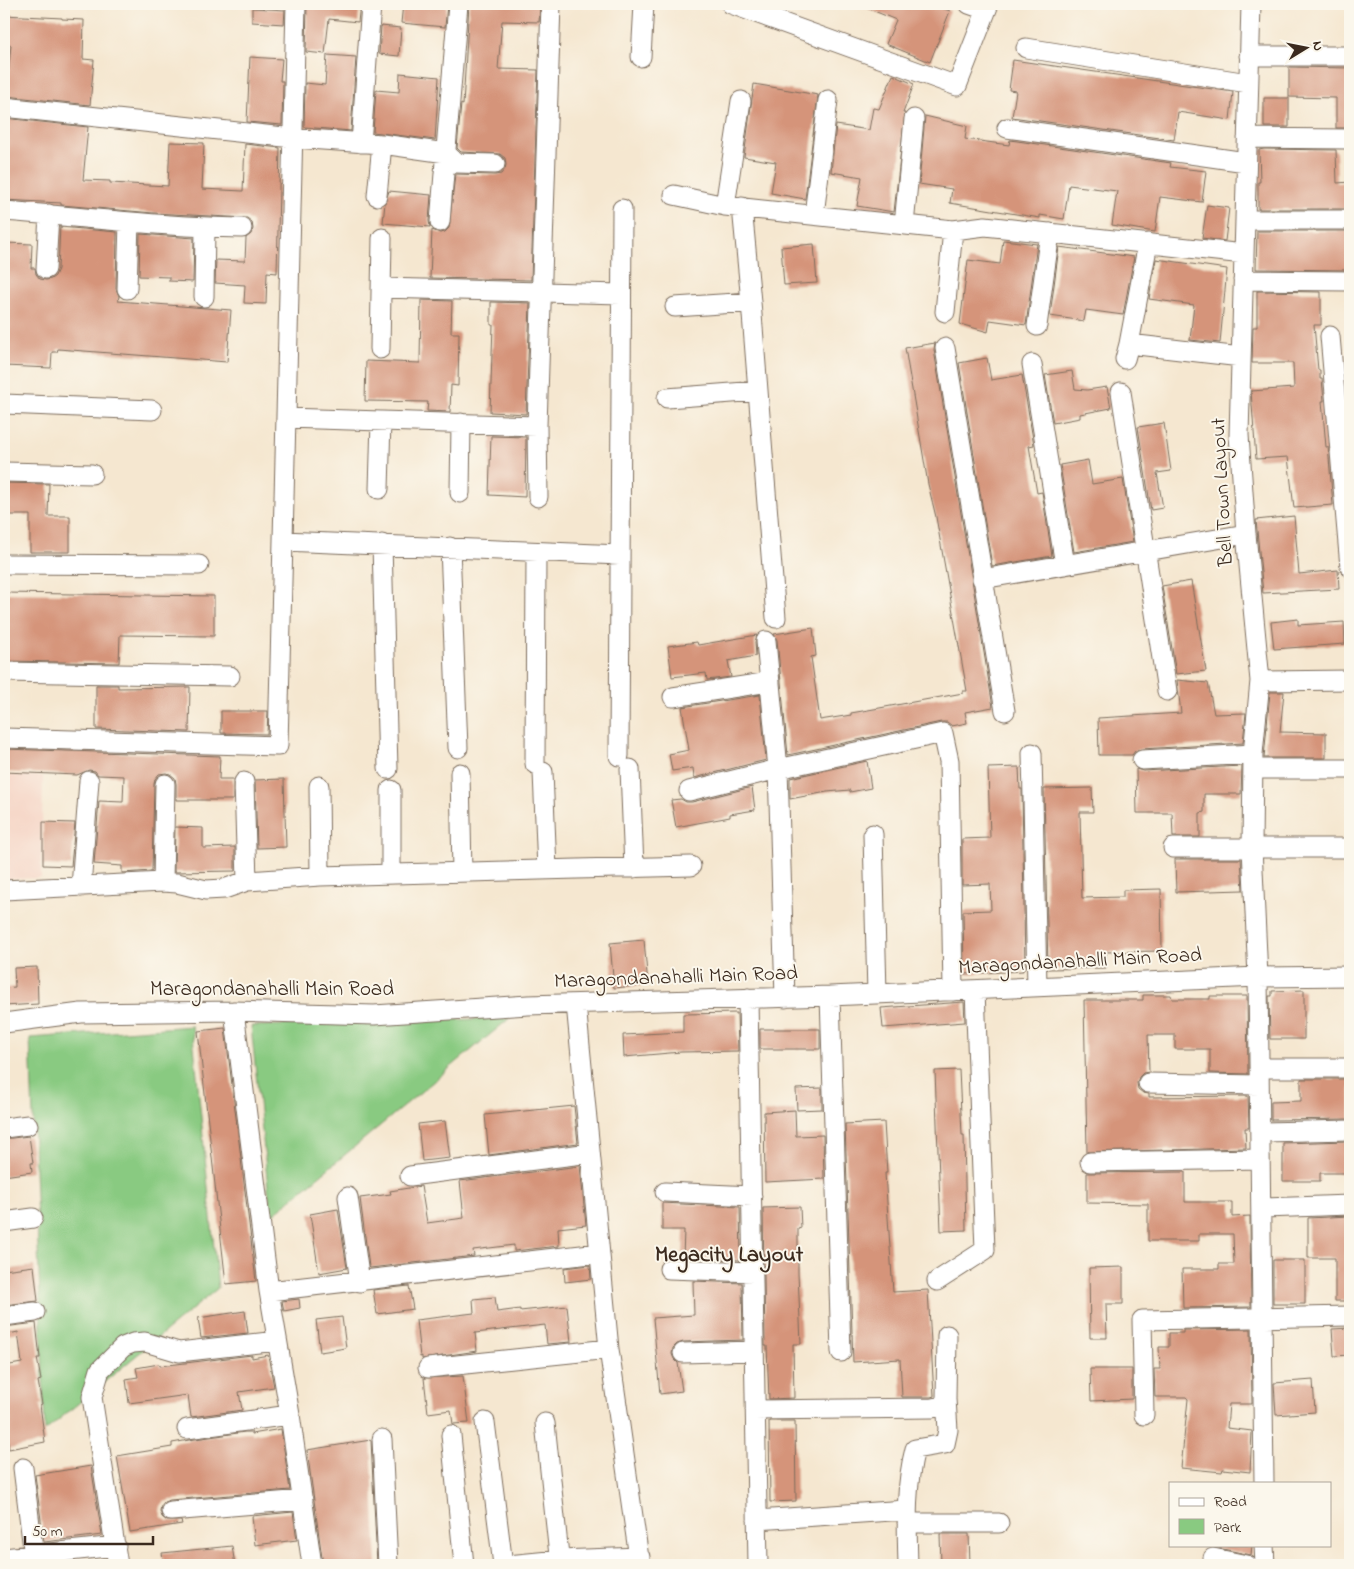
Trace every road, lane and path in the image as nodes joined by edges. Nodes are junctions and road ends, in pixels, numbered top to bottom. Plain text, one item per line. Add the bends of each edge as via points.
1 (296, 4) edge
2 (370, 4) edge
3 (458, 4) edge
4 (552, 4) edge
5 (644, 4) edge
6 (732, 4) edge
7 (1250, 4) edge
8 (982, 6) edge
9 (1026, 48) dead end
10 (1249, 56) junction
11 (1350, 56) edge
12 (641, 57) dead end
13 (1248, 83) junction
14 (828, 100) dead end
15 (740, 101) dead end
16 (4, 107) edge
17 (914, 119) dead end
18 (1007, 128) dead end
19 (293, 138) junction
20 (1247, 138) junction
21 (1350, 139) edge
22 (361, 143) junction
23 (382, 144) junction
24 (446, 153) junction
25 (1246, 162) junction
26 (495, 164) dead end
27 (674, 195) dead end
28 (377, 196) dead end
29 (734, 207) junction
30 (622, 209) dead end
31 (4, 211) edge
32 (49, 214) junction
33 (814, 215) junction
34 (1245, 220) junction
35 (1350, 220) edge
36 (129, 222) junction
37 (440, 222) dead end
38 (904, 225) junction
39 (205, 227) junction
40 (242, 228) dead end
41 (953, 230) junction
42 (1050, 233) junction
43 (382, 238) dead end
44 (1148, 244) junction
45 (1244, 254) junction
46 (46, 268) dead end
47 (1243, 280) junction
48 (1350, 281) edge
49 (382, 288) junction
50 (127, 289) dead end
51 (542, 291) junction
52 (621, 294) junction
53 (204, 297) dead end
54 (751, 302) junction
55 (675, 307) dead end
56 (945, 312) dead end
57 (1037, 326) dead end
58 (1330, 336) dead end
59 (945, 348) dead end
60 (380, 349) dead end
61 (1241, 358) junction
62 (1032, 364) dead end
63 (758, 391) junction
64 (1121, 392) dead end
65 (667, 398) dead end
66 (4, 404) edge
67 (152, 410) dead end
68 (286, 418) junction
69 (381, 420) junction
70 (461, 423) junction
71 (537, 426) junction
72 (4, 472) edge
73 (92, 474) dead end
74 (379, 489) dead end
75 (460, 493) dead end
76 (538, 497) dead end
77 (1246, 534) junction
78 (283, 541) junction
79 (382, 544) junction
80 (450, 547) junction
81 (1145, 551) junction
82 (536, 552) junction
83 (620, 555) junction
84 (4, 564) edge
85 (199, 565) dead end
86 (1065, 565) junction
87 (1350, 567) edge
88 (982, 580) junction
89 (776, 618) dead end
90 (766, 642) dead end
91 (4, 672) edge
92 (230, 676) dead end
93 (1350, 680) edge
94 (1260, 681) junction
95 (770, 682) junction
96 (1167, 692) dead end
97 (673, 697) dead end
98 (1005, 711) dead end
99 (4, 738) edge
100 (458, 748) dead end
101 (1032, 753) dead end
102 (1142, 760) dead end
103 (1253, 762) junction
104 (388, 769) dead end
105 (778, 769) junction
106 (1350, 769) edge
107 (460, 773) dead end
108 (89, 780) dead end
109 (244, 782) dead end
110 (165, 784) dead end
111 (319, 786) dead end
112 (391, 790) dead end
113 (689, 791) dead end
114 (873, 834) dead end
115 (1173, 848) dead end
116 (1252, 848) junction
117 (1350, 848) edge
118 (691, 866) dead end
119 (634, 868) junction
120 (547, 870) junction
121 (462, 872) junction
122 (391, 874) junction
123 (320, 876) junction
124 (247, 881) junction
125 (163, 882) junction
126 (81, 887) junction
127 (4, 890) edge
128 (1350, 976) edge
129 (1258, 977) junction
130 (1037, 986) junction
131 (975, 990) junction
132 (953, 991) junction
133 (877, 994) junction
134 (830, 996) junction
135 (748, 998) junction
136 (785, 998) junction
137 (576, 1004) junction
138 (234, 1010) junction
139 (4, 1023) edge
140 (1350, 1068) edge
141 (1259, 1076) junction
142 (1148, 1084) dead end
143 (28, 1125) dead end
144 (4, 1128) edge
145 (1350, 1130) edge
146 (1260, 1132) junction
147 (590, 1153) junction
148 (1260, 1159) junction
149 (1090, 1162) dead end
150 (410, 1176) dead end
151 (664, 1192) dead end
152 (752, 1196) junction
153 (348, 1198) dead end
154 (1350, 1205) edge
155 (1261, 1208) junction
156 (33, 1218) dead end
157 (4, 1222) edge
158 (599, 1253) junction
159 (669, 1269) dead end
160 (753, 1272) junction
161 (360, 1282) junction
162 (937, 1282) dead end
163 (269, 1291) junction
164 (35, 1312) dead end
165 (4, 1316) edge
166 (1350, 1316) edge
167 (1262, 1318) junction
168 (947, 1335) dead end
169 (277, 1341) junction
170 (609, 1349) junction
171 (754, 1351) junction
172 (841, 1352) dead end
173 (683, 1353) dead end
174 (428, 1368) dead end
175 (946, 1399) junction
176 (755, 1410) junction
177 (290, 1415) junction
178 (1144, 1415) dead end
179 (485, 1422) dead end
180 (545, 1424) dead end
181 (187, 1429) dead end
182 (451, 1435) dead end
183 (382, 1439) dead end
184 (22, 1468) dead end
185 (1264, 1482) edge
186 (303, 1500) junction
187 (171, 1511) dead end
188 (907, 1516) junction
189 (757, 1520) junction
190 (999, 1523) dead end
191 (116, 1546) junction
192 (1264, 1546) edge
193 (4, 1558) edge
194 (1212, 1558) dead end
195 (35, 1560) edge
196 (640, 1561) edge
197 (560, 1562) edge
198 (118, 1565) edge
199 (312, 1565) edge
200 (388, 1565) edge
201 (464, 1565) edge
202 (503, 1565) edge
203 (508, 1565) edge
204 (758, 1565) edge
205 (908, 1565) edge
206 (1247, 1565) edge
207 (1265, 1565) edge

1 - 19 street
2 - 22 street
3 - 24 street
4 - 51 street
5 - 12 street
6 - 8 street via 957,86
7 - 10 street, Bell Town Layout
9 - 13 street
10 - 11 street
10 - 13 street, Bell Town Layout
13 - 20 street, Bell Town Layout
14 - 33 street
15 - 29 street
16 - 19 street
17 - 38 street
18 - 25 street
19 - 22 street
19 - 68 street
20 - 21 street
20 - 25 street, Bell Town Layout
22 - 23 street
23 - 24 street
23 - 28 street
24 - 26 street via 456,163
24 - 37 street
25 - 34 street, Bell Town Layout
27 - 29 street
29 - 33 street
29 - 54 street
30 - 52 street
31 - 32 street
32 - 36 street
32 - 46 street
33 - 38 street
34 - 35 street
34 - 45 street, Bell Town Layout
36 - 39 street
36 - 50 street
38 - 41 street
39 - 40 street
39 - 53 street
41 - 42 street via 985,226
41 - 56 street
42 - 44 street
42 - 57 street
43 - 49 street
44 - 45 street
44 - 61 street via 1127,352
45 - 47 street, Bell Town Layout
47 - 48 street
47 - 61 street, Bell Town Layout
49 - 51 street
49 - 60 street
51 - 52 street
51 - 71 street
52 - 83 street
54 - 55 street
54 - 63 street
58 - 87 street
59 - 88 street
61 - 77 street, Bell Town Layout via 1240,435
62 - 86 street
63 - 65 street
63 - 89 street
64 - 81 street
66 - 67 street
68 - 69 street
68 - 78 street
69 - 70 street
69 - 74 street
70 - 71 street
70 - 75 street
71 - 76 street
72 - 73 street
77 - 81 street
77 - 94 street, Bell Town Layout
78 - 79 street
78 - 99 street via 278,746
79 - 80 street
79 - 104 street
80 - 82 street
80 - 100 street
81 - 86 street
81 - 96 street
82 - 83 street
82 - 120 street via 539,768
83 - 119 street via 624,763
84 - 85 street
86 - 88 street
88 - 98 street
90 - 95 street
91 - 92 street
93 - 94 street
94 - 103 street, Bell Town Layout
95 - 97 street
95 - 105 street
101 - 130 street
102 - 103 street
103 - 106 street
103 - 116 street, Bell Town Layout
105 - 113 street
105 - 132 street via 943,733 949,761
105 - 136 street
107 - 121 street
108 - 126 street
109 - 124 street
110 - 125 street
111 - 123 street
112 - 122 street
114 - 133 street
115 - 116 street
116 - 117 street
116 - 129 street, Bell Town Layout
118 - 119 street
119 - 120 street
120 - 121 street
121 - 122 street
122 - 123 street
123 - 124 street
124 - 125 street via 224,889 206,890
125 - 126 street
126 - 127 street
128 - 129 street, Maragondanahalli Main Road
129 - 130 street, Maragondanahalli Main Road
129 - 141 street, Bell Town Layout
130 - 131 street, Maragondanahalli Main Road
131 - 132 street, Maragondanahalli Main Road
131 - 162 street via 984,1250
132 - 133 street, Maragondanahalli Main Road
133 - 134 street, Maragondanahalli Main Road
134 - 136 street, Maragondanahalli Main Road
134 - 172 street
135 - 136 street, Maragondanahalli Main Road
135 - 137 street, Maragondanahalli Main Road
135 - 152 street
137 - 138 street, Maragondanahalli Main Road via 374,1015
137 - 147 street
138 - 139 street, Maragondanahalli Main Road via 81,1013
138 - 163 street
140 - 141 street
141 - 142 street
141 - 146 street, Bell Town Layout
143 - 144 street
145 - 146 street
146 - 148 street, Bell Town Layout
147 - 150 street
147 - 158 street
148 - 149 street
148 - 155 street, Bell Town Layout
151 - 152 street
152 - 160 street
153 - 161 street
154 - 155 street
155 - 167 street, Bell Town Layout
156 - 157 street
158 - 161 street
158 - 170 street
159 - 160 street
160 - 171 street
161 - 163 street
163 - 169 street
164 - 165 street
166 - 167 street
167 - 178 street via 1142,1320
167 - 185 street, Bell Town Layout
168 - 175 street
169 - 177 street
169 - 191 street via 179,1352 146,1342 133,1342 123,1347 100,1370 92,1397
170 - 174 street
170 - 196 street
171 - 173 street
171 - 176 street
175 - 176 street via 942,1406 932,1408
175 - 188 street via 948,1430 945,1444 915,1449
176 - 189 street
177 - 181 street
177 - 186 street
179 - 202 street
180 - 197 street
182 - 201 street
183 - 200 street
184 - 195 street
186 - 187 street
186 - 199 street
188 - 189 street
188 - 190 street
188 - 205 street
189 - 204 street
191 - 195 street
191 - 198 street
192 - 207 street
193 - 195 street
194 - 206 street
196 - 197 street
197 - 203 street

